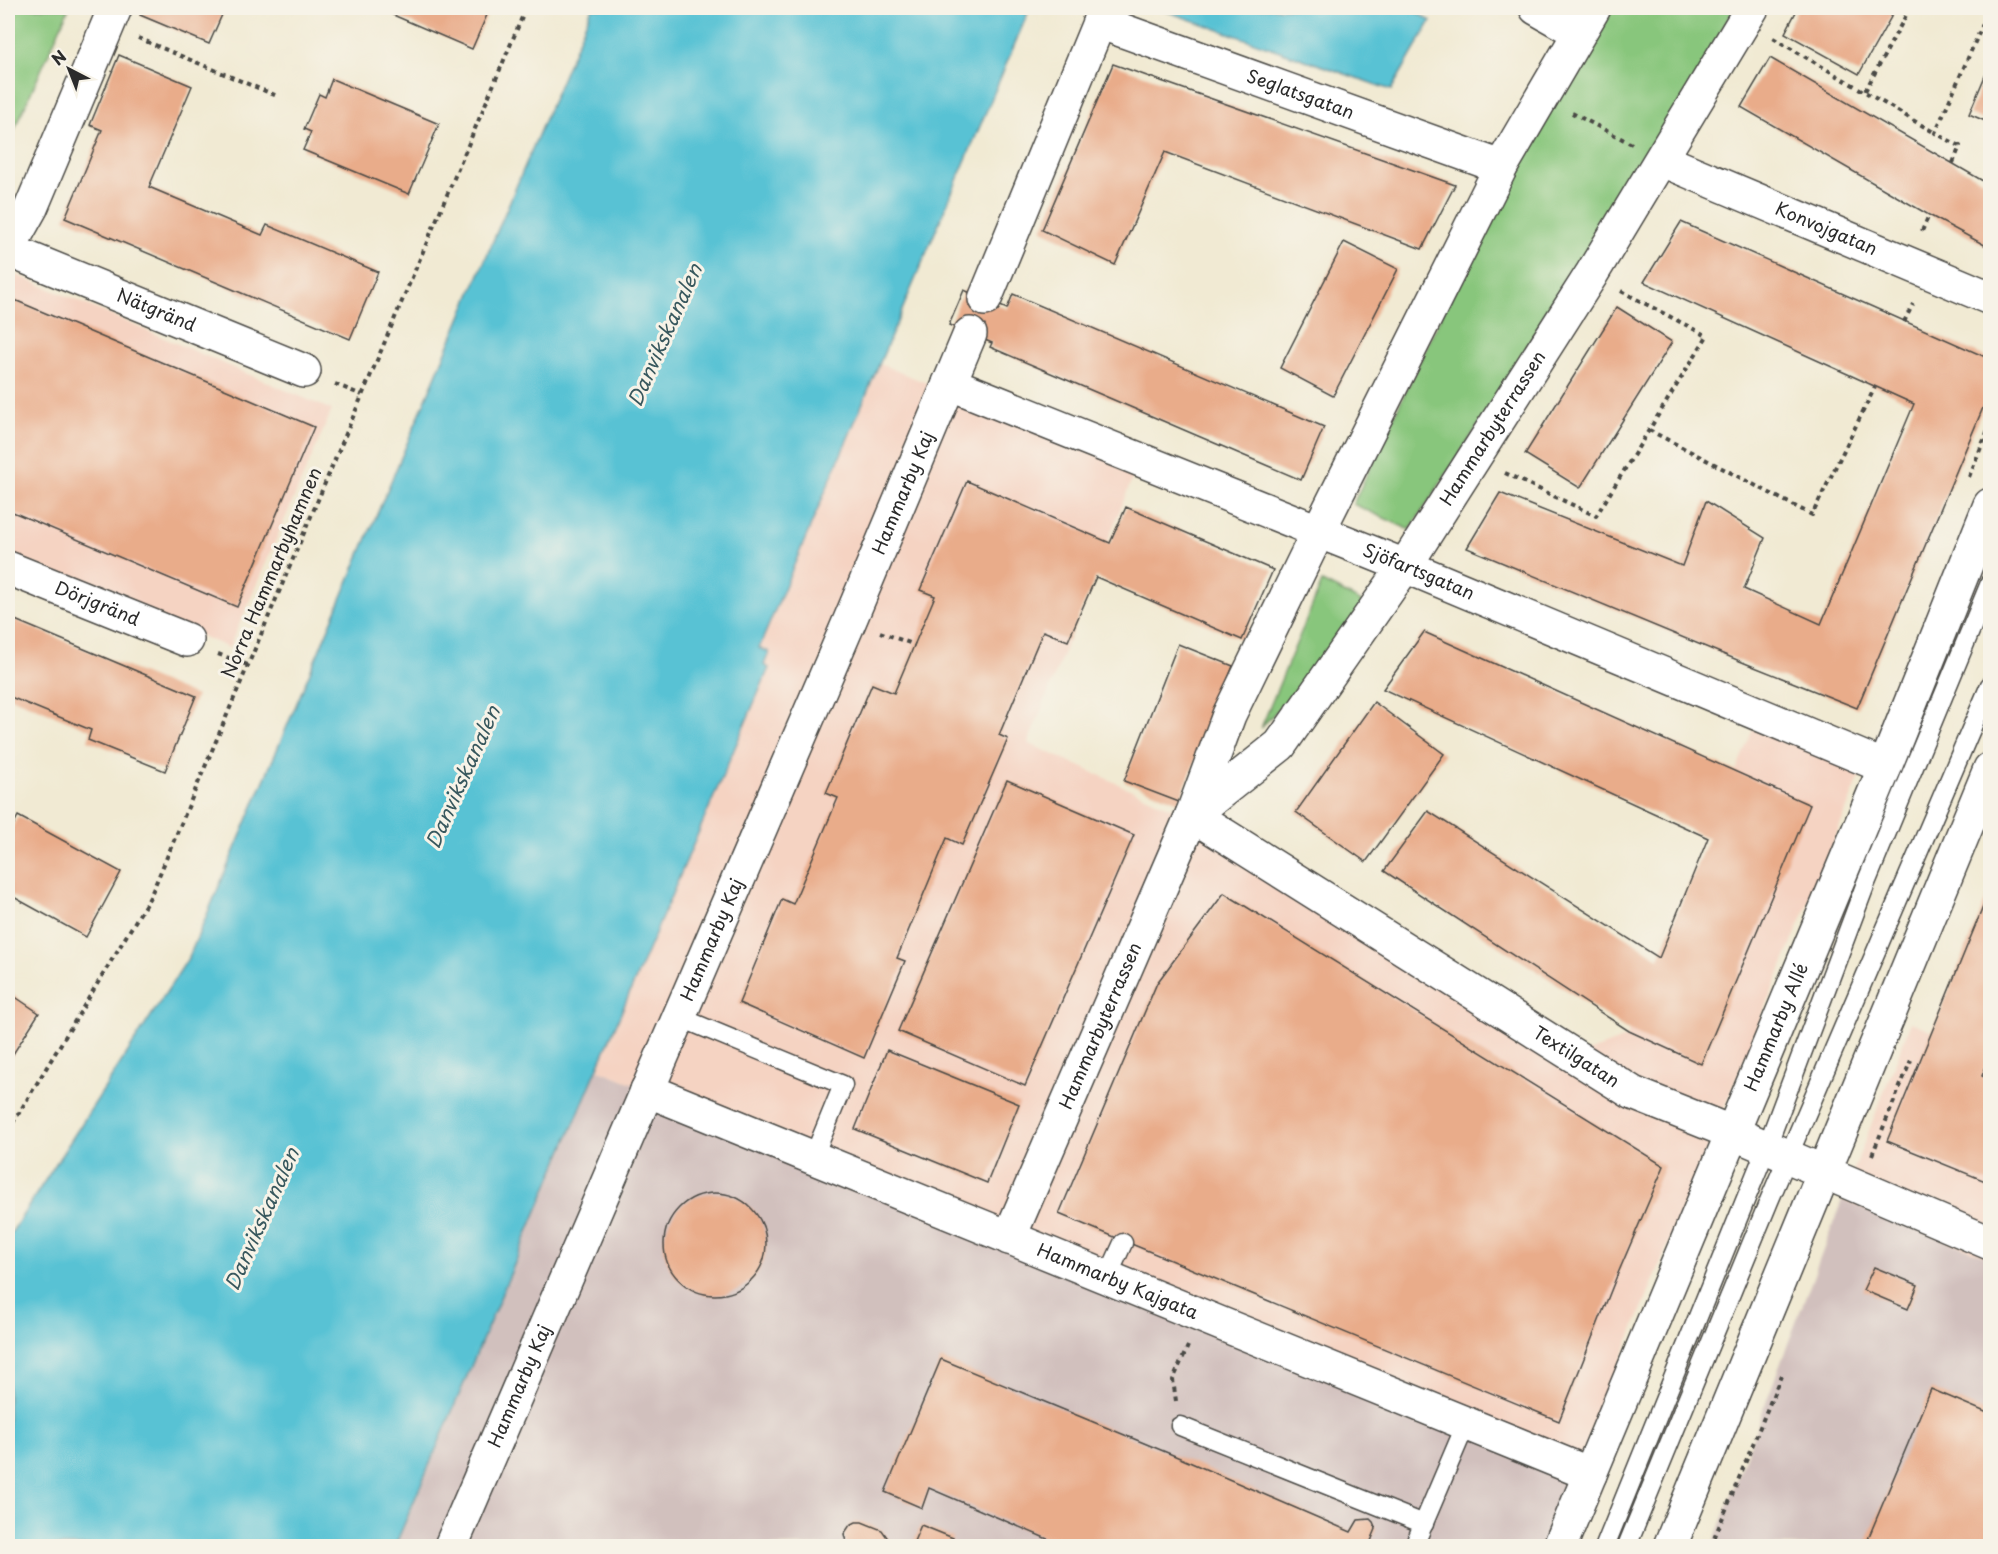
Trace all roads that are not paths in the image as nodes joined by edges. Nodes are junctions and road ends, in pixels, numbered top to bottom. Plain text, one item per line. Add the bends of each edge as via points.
1 (1536, 8) edge
2 (1752, 8) edge
3 (1102, 15) edge
4 (111, 16) edge
5 (1586, 20) edge
6 (1662, 160) junction
7 (1501, 167) junction
8 (8, 249) edge
9 (1990, 298) edge
10 (985, 299) dead end
11 (970, 334) dead end
12 (304, 371) dead end
13 (949, 383) junction
14 (1990, 505) edge
15 (1318, 532) junction
16 (1405, 566) junction
17 (8, 568) edge
18 (1990, 583) edge
19 (187, 640) dead end
20 (1990, 685) edge
21 (1885, 767) junction
22 (1990, 769) edge
23 (1982, 814) edge
24 (1192, 815) junction
25 (679, 1017) junction
26 (647, 1090) junction
27 (1733, 1133) junction
28 (1777, 1153) junction
29 (813, 1158) junction
30 (1824, 1173) junction
31 (1009, 1238) junction
32 (1123, 1243) dead end
33 (1990, 1243) edge
34 (1107, 1278) junction
35 (1466, 1424) junction
36 (1180, 1426) dead end
37 (1590, 1474) junction
38 (1424, 1524) junction
39 (451, 1546) edge
40 (1414, 1546) edge
41 (1560, 1546) edge
42 (1605, 1546) edge
43 (1627, 1546) edge
44 (1670, 1546) edge

1 - 5 street
2 - 6 street, Hammarbyterrassen
3 - 7 street, Seglatsgatan
3 - 10 street
4 - 8 street via 31,208
5 - 7 street, Hammarbyterrassen
6 - 9 street, Konvojgatan
6 - 16 street, Hammarbyterrassen
7 - 15 street, Hammarbyterrassen
8 - 12 street, Nätgränd
11 - 13 street, Hammarby Kaj
13 - 15 street, Sjöfartsgatan
13 - 25 street, Hammarby Kaj
14 - 21 street, Hammarby Allé
15 - 16 street, Sjöfartsgatan
15 - 24 street, Hammarbyterrassen via 1229,715
16 - 21 street, Sjöfartsgatan
16 - 24 street, Hammarbyterrassen via 1280,745
17 - 19 street, Dörjgränd
18 - 28 lane via 1866,883
20 - 28 lane
21 - 27 street, Hammarby Allé
22 - 23 street
23 - 30 street
24 - 27 street, Textilgatan via 1633,1093
24 - 31 street, Hammarbyterrassen
25 - 26 street, Hammarby Kaj
25 - 29 lane via 843,1085
26 - 29 street, Hammarby Kajgata
26 - 39 street, Hammarby Kaj
27 - 28 street, Textilgatan
27 - 37 street, Hammarby Allé
28 - 30 street, Textilgatan
28 - 42 lane
28 - 43 lane
29 - 31 street, Hammarby Kajgata
30 - 33 street, Textilgatan
30 - 44 street
31 - 34 street, Hammarby Kajgata
32 - 34 lane
34 - 35 street, Hammarby Kajgata
35 - 37 street, Hammarby Kajgata
35 - 38 lane
36 - 38 lane
37 - 41 street, Hammarby Allé
38 - 40 lane

